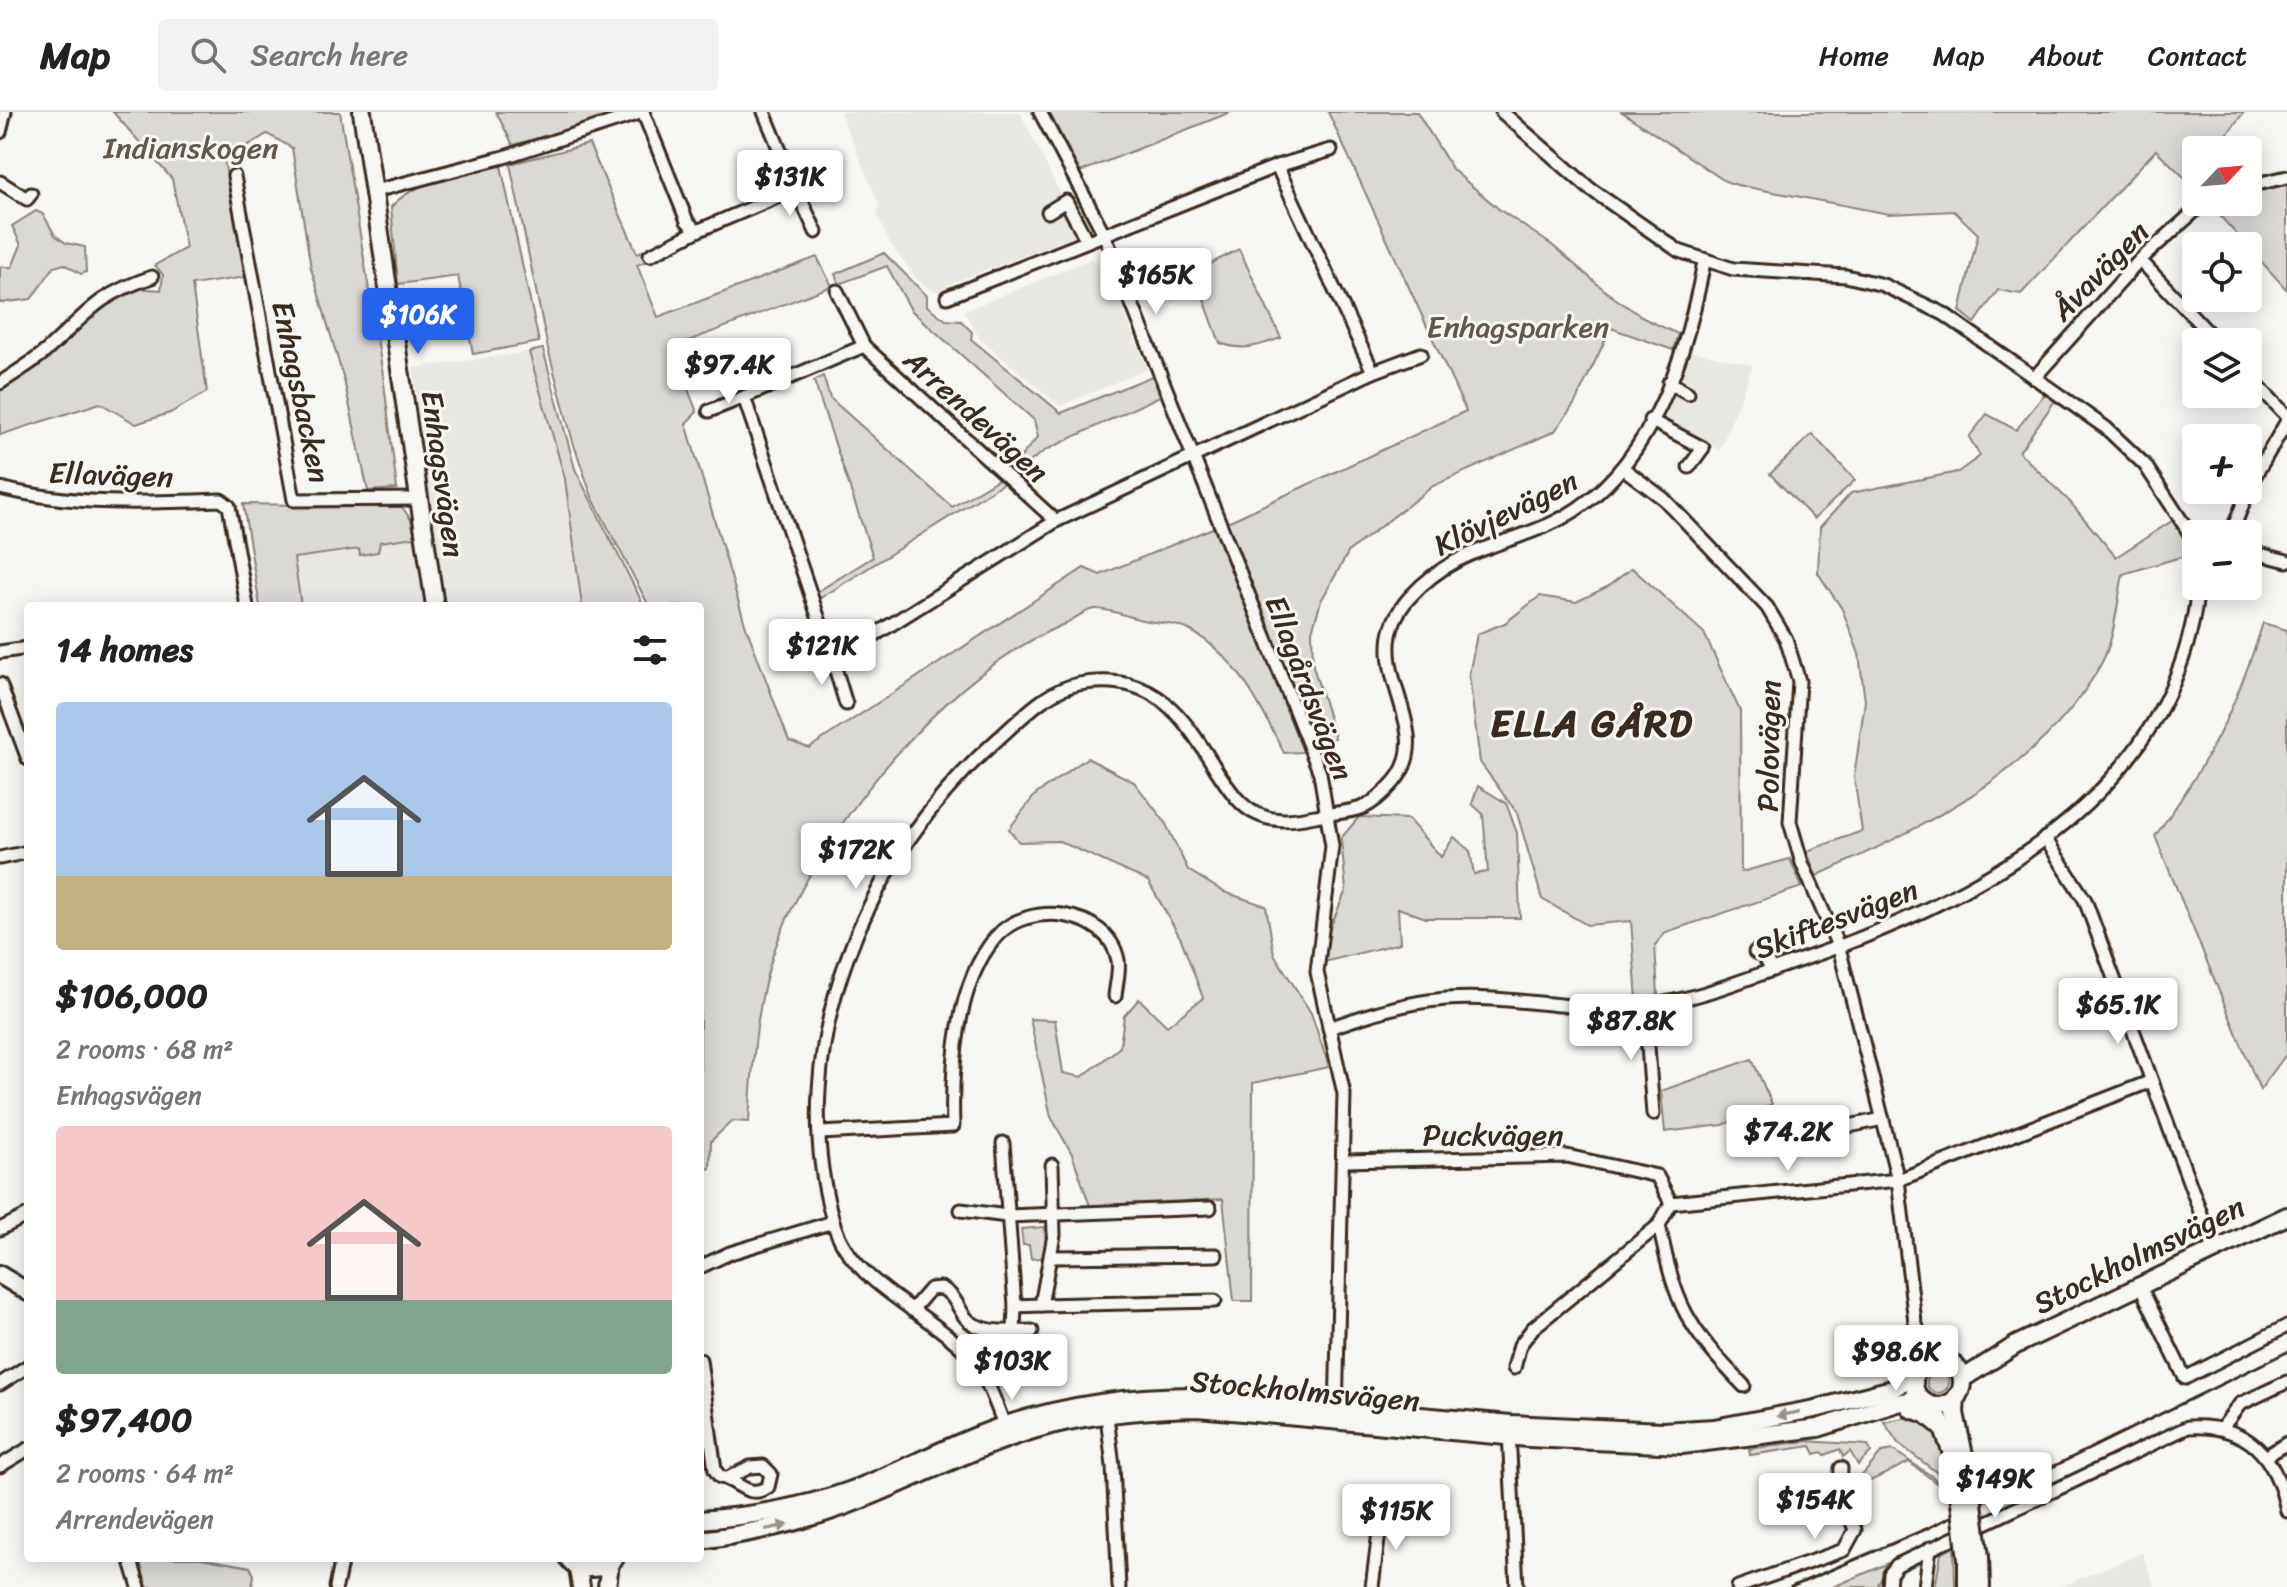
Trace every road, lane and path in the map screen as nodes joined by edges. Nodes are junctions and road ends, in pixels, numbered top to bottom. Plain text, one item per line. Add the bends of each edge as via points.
1 (5, 112) edge
2 (362, 112) edge
3 (643, 112) edge
4 (764, 112) edge
5 (1040, 112) edge
6 (1502, 112) edge
7 (0, 132) edge
8 (1331, 150) dead end
9 (1277, 166) junction
10 (234, 176) dead end
11 (2287, 177) edge
12 (0, 182) edge
13 (2262, 183) edge
14 (796, 189) junction
15 (375, 191) junction
16 (31, 194) dead end
17 (1048, 212) dead end
18 (2189, 216) edge
19 (697, 231) junction
20 (816, 232) dead end
21 (1104, 234) junction
22 (1087, 241) junction
23 (650, 255) dead end
24 (2140, 260) junction
25 (1704, 262) junction
26 (152, 277) dead end
27 (837, 291) dead end
28 (947, 297) dead end
29 (2204, 328) edge
30 (864, 346) junction
31 (1421, 354) dead end
32 (1373, 372) junction
33 (2034, 378) junction
34 (1669, 382) junction
35 (0, 383) edge
36 (2262, 391) edge
37 (1688, 393) dead end
38 (744, 397) junction
39 (709, 411) dead end
40 (2287, 419) edge
41 (1650, 420) junction
42 (1194, 455) junction
43 (1689, 467) dead end
44 (1624, 469) junction
45 (0, 488) edge
46 (418, 499) junction
47 (2237, 520) edge
48 (1056, 521) junction
49 (2182, 522) edge
50 (2262, 555) edge
51 (2287, 561) edge
52 (2197, 600) edge
53 (246, 602) edge
54 (434, 602) edge
55 (24, 649) edge
56 (0, 652) edge
57 (833, 661) junction
58 (0, 684) edge
59 (846, 704) dead end
60 (24, 748) edge
61 (1329, 814) junction
62 (2045, 838) junction
63 (24, 853) edge
64 (0, 858) edge
65 (1839, 948) junction
66 (1755, 952) dead end
67 (1772, 970) junction
68 (1115, 996) dead end
69 (1645, 1006) junction
70 (1329, 1028) junction
71 (2149, 1082) junction
72 (1653, 1114) dead end
73 (1883, 1119) junction
74 (1844, 1127) dead end
75 (820, 1133) junction
76 (1003, 1143) dead end
77 (1345, 1161) junction
78 (1052, 1165) dead end
79 (1898, 1180) junction
80 (1671, 1203) junction
81 (1210, 1208) dead end
82 (961, 1210) dead end
83 (1054, 1213) junction
84 (1007, 1216) junction
85 (2287, 1216) edge
86 (24, 1217) edge
87 (833, 1222) junction
88 (1659, 1225) junction
89 (0, 1229) edge
90 (2214, 1249) junction
91 (1216, 1255) dead end
92 (1052, 1257) junction
93 (704, 1265) edge
94 (0, 1275) edge
95 (2140, 1286) junction
96 (24, 1290) edge
97 (1215, 1301) dead end
98 (1041, 1305) junction
99 (1015, 1306) junction
100 (912, 1310) junction
101 (2287, 1326) edge
102 (1014, 1331) junction
103 (1032, 1331) dead end
104 (2016, 1345) junction
105 (1930, 1360) junction
106 (1953, 1363) junction
107 (1514, 1368) dead end
108 (24, 1369) edge
109 (1915, 1375) junction
110 (1962, 1379) junction
111 (2287, 1382) edge
112 (0, 1384) edge
113 (1744, 1386) dead end
114 (704, 1389) edge
115 (1956, 1397) junction
116 (1927, 1402) junction
117 (1106, 1408) junction
118 (1336, 1415) junction
119 (1847, 1421) junction
120 (1943, 1428) junction
121 (2222, 1428) junction
122 (1510, 1430) junction
123 (1006, 1432) junction
124 (2287, 1443) edge
125 (24, 1451) edge
126 (2267, 1456) junction
127 (0, 1466) edge
128 (1841, 1468) dead end
129 (728, 1478) dead end
130 (1965, 1491) junction
131 (2286, 1496) edge
132 (1382, 1509) dead end
133 (2287, 1511) edge
134 (704, 1519) edge
135 (704, 1539) edge
136 (1930, 1548) junction
137 (1974, 1558) junction
138 (131, 1562) edge
139 (341, 1562) edge
140 (608, 1562) edge
141 (613, 1562) edge
142 (573, 1563) edge
143 (139, 1587) edge
144 (336, 1587) edge
145 (581, 1587) edge
146 (607, 1587) edge
147 (1119, 1587) edge
148 (1372, 1587) edge
149 (1517, 1587) edge
150 (1738, 1587) edge
151 (1889, 1587) edge
152 (1925, 1587) edge
153 (1967, 1587) edge
154 (1981, 1587) edge

1 - 7 street
2 - 15 main road, Enhagsvägen
3 - 15 street
3 - 19 street via 687,221
4 - 14 street
5 - 21 street, Ellagårdsvägen
6 - 25 street via 1589,188 1679,251
8 - 9 street
9 - 21 street
9 - 32 street
10 - 46 street, Enhagsbacken via 294,500
11 - 13 street
12 - 16 street via 27,199
14 - 19 street
14 - 20 street
15 - 46 main road, Enhagsvägen
17 - 22 street via 1066,201
18 - 24 street, Åvavägen
19 - 23 street
21 - 22 street
21 - 42 street, Ellagårdsvägen
22 - 28 street
24 - 29 street
24 - 33 street, Åvavägen
25 - 33 street via 1733,269 1846,276 1883,285 1944,314
25 - 34 street, Klövjevägen via 1686,343
26 - 35 street via 87,308 45,352
27 - 30 street, Arrendevägen
30 - 38 street, Arrendevägen
30 - 48 street, Arrendevägen
31 - 32 street, Arrendevägen
32 - 42 street, Arrendevägen
33 - 49 street via 2106,428 2145,465
34 - 37 street
34 - 41 street, Klövjevägen
36 - 40 street
38 - 39 street, Arrendevägen
38 - 57 street
40 - 47 street
41 - 43 street via 1703,448
41 - 44 street, Klövjevägen
42 - 48 street, Arrendevägen
42 - 61 street, Ellagårdsvägen via 1320,773
44 - 61 street, Klövjevägen via 1600,493 1548,525 1469,552 1445,566 1396,613 1386,654 1408,726 1406,765 1366,806
44 - 65 street, Polovägen via 1664,499 1767,607 1786,639 1799,681 1790,822
45 - 53 street, Ellavägen via 40,498 129,504 221,500 229,506
46 - 54 main road, Enhagsvägen
48 - 57 street, Arrendevägen
50 - 51 street
52 - 62 street, Skiftesvägen via 2187,642 2157,718 2109,785
55 - 56 street
57 - 59 street
58 - 60 street
61 - 70 street, Ellagårdsvägen via 1329,891 1316,958
61 - 75 street, Klövjevägen via 1272,820 1252,813 1237,800 1181,715 1144,689 1102,683 1059,690 977,758 927,813 862,917 836,999 818,1094
62 - 65 street, Skiftesvägen via 1961,894
62 - 71 street via 2085,900
63 - 64 street
65 - 67 street, Skiftesvägen
65 - 73 street, Polovägen
66 - 67 street
67 - 69 street, Skiftesvägen
68 - 75 street via 1118,961 1097,931 1067,914 1031,915 1013,923 989,945 972,985 954,1054 953,1126
69 - 70 street, Skiftesvägen via 1572,1008 1448,999
69 - 72 street
70 - 77 street, Ellagårdsvägen via 1344,1094
71 - 79 street
71 - 90 street
73 - 74 street
73 - 79 street, Polovägen
75 - 87 street, Klövjevägen
76 - 84 street
77 - 80 street, Puckvägen via 1567,1156 1657,1176
77 - 118 street, Ellagårdsvägen
78 - 83 street
79 - 80 street
79 - 105 street, Polovägen via 1919,1336
80 - 88 street
81 - 83 street
82 - 84 street
83 - 84 street
83 - 92 street
84 - 99 street
85 - 90 main road, Stockholmsvägen
86 - 89 street
87 - 93 street
87 - 100 street via 853,1257
88 - 107 street via 1533,1328 1520,1345
88 - 113 street via 1671,1283 1691,1327
90 - 95 main road, Stockholmsvägen
91 - 92 street
92 - 98 street
94 - 96 main road
95 - 101 street via 2185,1378
95 - 104 main road, Stockholmsvägen
97 - 98 street
98 - 99 street
99 - 102 street
100 - 102 street via 930,1289 941,1288 972,1324
100 - 123 street via 979,1368
102 - 103 street
104 - 106 main road, Stockholmsvägen
104 - 110 main road, Stockholmsvägen
105 - 106 main road
105 - 109 main road
106 - 110 main road
108 - 112 street
109 - 116 main road via 1916,1392
109 -> 122 main road, Stockholmsvägen via 1867,1396 1714,1428
110 - 115 main road
111 - 121 street via 2240,1404
114 - 129 street via 715,1470
115 - 116 main road via 1946,1405
115 - 130 main road
116 - 119 main road, Stockholmsvägen via 1897,1403
116 - 120 main road
117 - 118 main road, Stockholmsvägen
117 - 123 main road, Stockholmsvägen
117 - 147 street
118 - 122 main road, Stockholmsvägen
119 - 120 main road via 1912,1409
119 - 122 main road, Stockholmsvägen via 1682,1445
120 - 130 main road
121 - 126 street
121 - 136 street via 2188,1427
122 - 149 street
123 - 134 main road, Stockholmsvägen via 848,1491 778,1509
135 -> 123 main road, Stockholmsvägen via 819,1515
124 - 126 street
125 - 127 street
126 - 131 street
128 - 150 street via 1840,1490 1855,1530 1844,1550
130 - 137 main road, bridge
131 - 133 street
132 - 148 street
136 - 151 street via 1897,1565
136 - 152 street
137 - 153 main road
137 - 154 main road
138 - 143 street
139 - 144 street
140 - 142 main road via 593,1570
141 - 146 main road
142 - 145 main road

